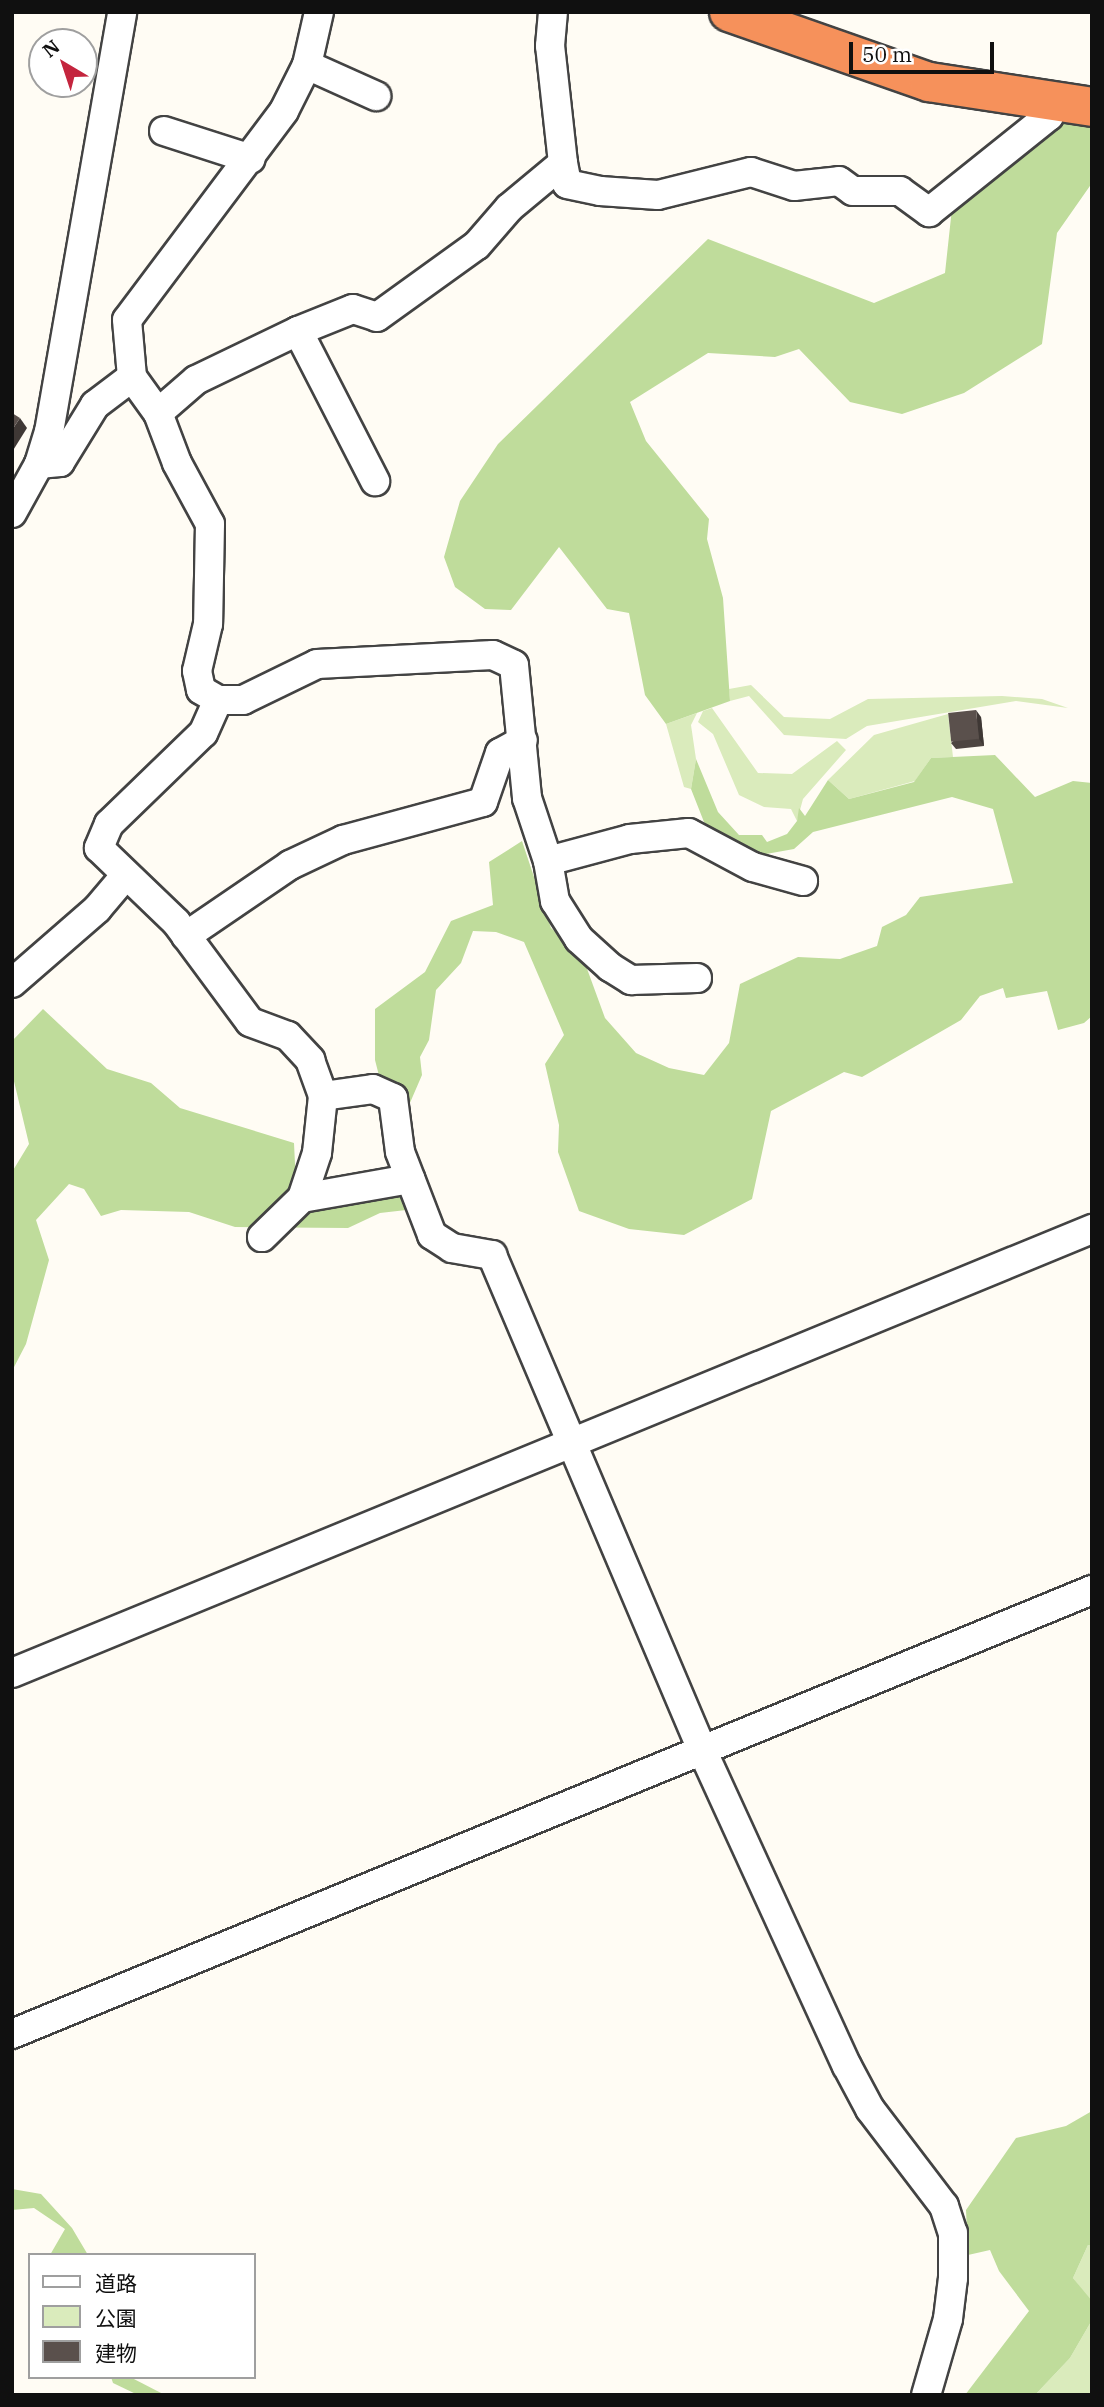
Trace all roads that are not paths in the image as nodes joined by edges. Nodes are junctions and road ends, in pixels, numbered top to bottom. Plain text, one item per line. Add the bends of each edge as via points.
1 (122, 12) edge
2 (319, 12) edge
3 (553, 12) edge
4 (746, 15) edge
5 (307, 65) junction
6 (894, 68) junction
7 (1092, 87) edge
8 (376, 96) dead end
9 (1054, 104) junction
10 (1092, 107) edge
11 (164, 131) dead end
12 (251, 159) junction
13 (563, 163) junction
14 (298, 331) junction
15 (132, 377) junction
16 (159, 413) junction
17 (39, 464) junction
18 (375, 481) dead end
19 (12, 513) edge
20 (218, 700) junction
21 (523, 740) junction
22 (548, 861) junction
23 (124, 877) junction
24 (803, 881) dead end
25 (186, 936) junction
26 (697, 978) dead end
27 (12, 983) edge
28 (323, 1096) junction
29 (410, 1179) junction
30 (302, 1198) junction
31 (1092, 1229) edge
32 (262, 1237) dead end
33 (571, 1445) junction
34 (1092, 1590) edge
35 (12, 1673) edge
36 (703, 1752) junction
37 (12, 2034) edge
38 (926, 2395) edge

1 - 17 street via 54,408
2 - 5 street
3 - 13 street via 550,46
4 - 6 highway
5 - 8 street
5 - 12 street via 284,111
6 - 7 highway via 999,83
6 - 9 highway via 929,82
9 - 10 highway
9 - 13 street via 1049,116 929,212 900,191 853,191 839,181 794,187 751,172 658,195 600,191 567,184
11 - 12 street
12 - 15 street via 127,320
13 - 14 street via 509,208 477,245 377,317 353,309
14 - 16 street via 195,380
14 - 18 street
15 - 16 street
15 - 17 street via 95,405 60,461
16 - 20 street via 177,463 210,524 208,624 197,671 201,690
17 - 19 street
20 - 21 street via 243,700 317,664 493,655 514,665
20 - 23 street via 203,733 109,824 99,848
21 - 22 street via 520,755 527,798
21 - 25 street via 500,753 483,802 343,840 290,865
22 - 24 street via 631,839 689,833 754,867
22 - 26 street via 555,901 579,939 610,967 631,980
23 - 25 street
23 - 27 street via 97,909
25 - 28 street via 250,1022 288,1036 310,1060
28 - 29 street via 373,1089 393,1098 400,1152
28 - 30 street via 317,1153
29 - 30 street
29 - 33 street via 432,1235 452,1248 492,1255
30 - 32 street
31 - 33 street
33 - 35 street
33 - 36 street
34 - 36 street via 769,1720
36 - 37 street
36 - 38 street via 870,2109 944,2206 953,2233 953,2278 948,2319

